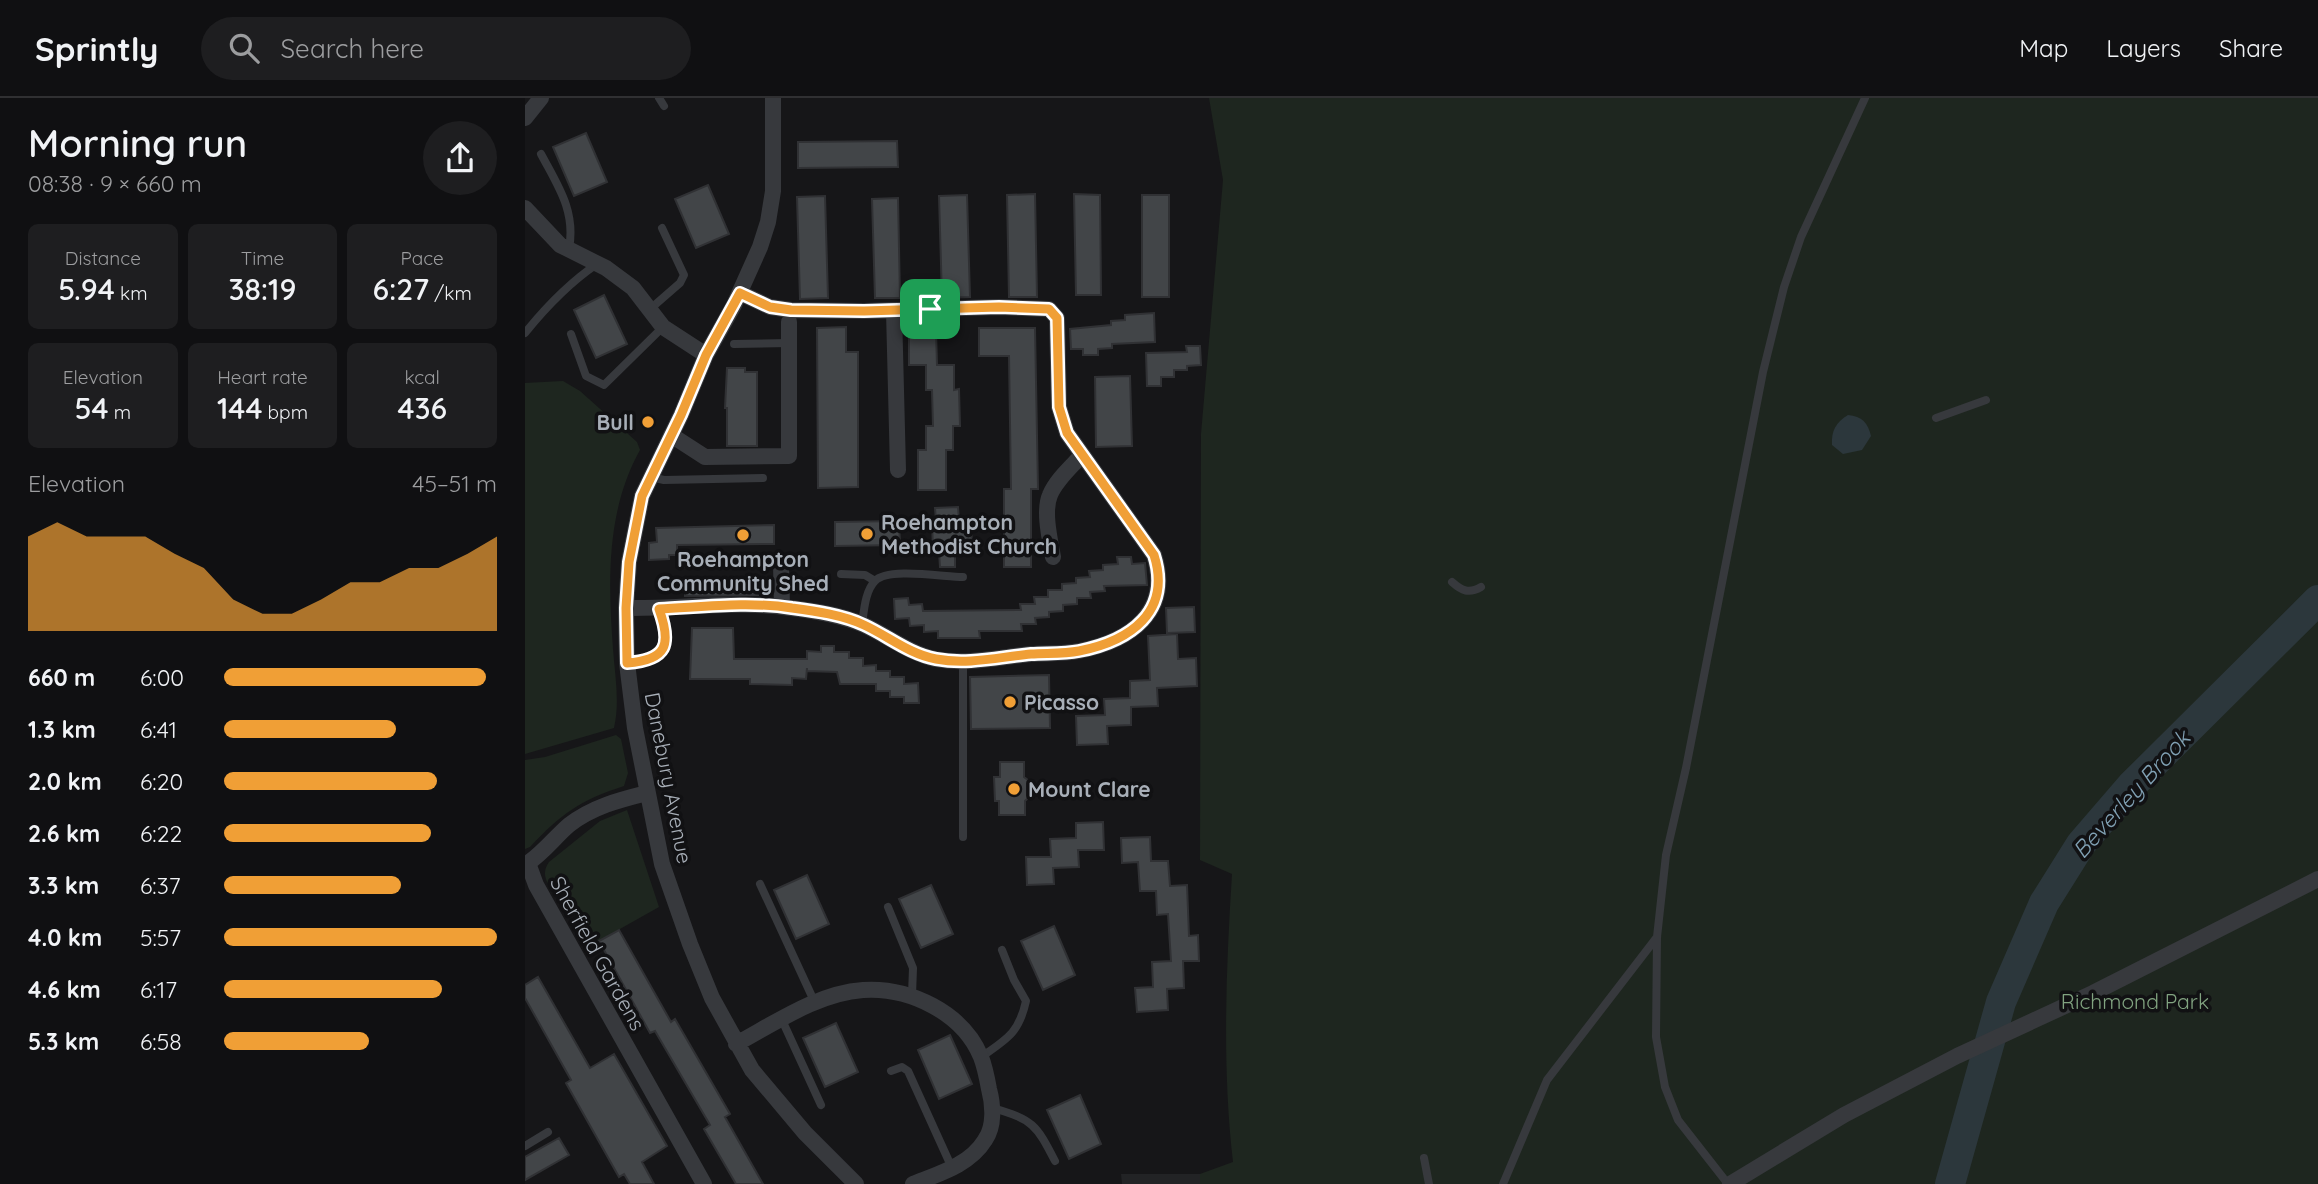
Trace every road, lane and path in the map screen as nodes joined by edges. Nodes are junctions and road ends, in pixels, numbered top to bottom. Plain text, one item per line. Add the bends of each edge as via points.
1 (541, 98) edge
2 (773, 98) edge
3 (1865, 98) edge
4 (525, 118) edge
5 (541, 154) dead end
6 (525, 208) edge
7 (661, 228) dead end
8 (569, 249) junction
9 (599, 263) junction
10 (740, 293) junction
11 (649, 310) junction
12 (894, 311) junction
13 (789, 322) dead end
14 (663, 327) junction
15 (525, 333) edge
16 (571, 334) dead end
17 (789, 343) junction
18 (734, 344) dead end
19 (706, 355) junction
20 (1986, 400) dead end
21 (1936, 418) dead end
22 (671, 435) junction
23 (1082, 455) junction
24 (898, 470) dead end
25 (651, 477) junction
26 (762, 478) dead end
27 (1053, 557) dead end
28 (685, 564) dead end
29 (781, 564) joint
30 (841, 574) dead end
31 (963, 577) dead end
32 (875, 581) junction
33 (1452, 582) dead end
34 (1481, 587) dead end
35 (782, 607) junction
36 (626, 608) junction
37 (659, 609) junction
38 (862, 624) junction
39 (963, 662) junction
40 (627, 663) junction
41 (647, 793) junction
42 (963, 837) dead end
43 (526, 863) edge
44 (2318, 879) edge
45 (760, 884) dead end
46 (888, 907) dead end
47 (1657, 937) junction
48 (1002, 950) dead end
49 (912, 995) junction
50 (815, 1003) junction
51 (782, 1020) junction
52 (736, 1044) junction
53 (981, 1057) junction
54 (891, 1071) dead end
55 (821, 1105) dead end
56 (993, 1108) junction
57 (548, 1132) dead end
58 (525, 1146) edge
59 (1424, 1158) dead end
60 (1055, 1161) dead end
61 (951, 1168) junction
62 (920, 1183) edge
63 (704, 1184) edge
64 (856, 1184) edge
65 (1429, 1184) edge
66 (1503, 1184) edge
67 (1729, 1184) edge

1 - 4 street
2 - 10 street, Danebury Avenue via 773,191 768,222
3 - 47 lane via 1801,237 1784,287 1666,855
5 - 8 lane via 568,205 573,230
6 - 8 street
7 - 11 lane via 684,275
8 - 9 street
9 - 11 street via 633,288
9 - 15 lane via 544,309
10 - 12 street via 770,307 791,310
10 - 19 street, Danebury Avenue
11 - 14 street
12 - 23 street via 1049,309 1057,318 1059,407 1067,433
12 - 24 street
13 - 17 street
14 - 16 lane via 604,385 586,376
14 - 19 street
17 - 18 lane
17 - 22 street via 789,456 705,457
19 - 22 street, Danebury Avenue
20 - 21 lane
22 - 25 street, Danebury Avenue
23 - 27 street via 1049,496
23 - 39 street via 1154,555 1159,588 1154,607 1122,639 1078,652
25 - 26 lane
25 - 36 street, Danebury Avenue via 635,526
28 - 29 lane
29 - 35 street
30 - 32 lane via 865,575
31 - 32 lane via 894,574
32 - 38 lane
33 - 34 lane via 1466,592
35 - 37 street
35 - 38 street
36 - 37 street
36 - 40 street, Danebury Avenue
37 - 40 lane via 663,650 656,657
38 - 39 street via 917,654
39 - 42 lane
40 - 41 street, Danebury Avenue
41 - 43 street, Sherfield Gardens via 590,811
41 - 52 street, Danebury Avenue via 679,914 712,999
43 - 63 street, Sherfield Gardens
44 - 67 street via 1957,1056 1844,1115
45 - 50 lane
46 - 49 lane via 913,968
47 - 66 lane via 1547,1080
47 - 67 lane via 1656,1037 1665,1087 1678,1120
48 - 53 lane via 1026,1001 1017,1028
49 - 50 street via 863,990
49 - 53 street via 949,1018
50 - 51 street
51 - 52 street
51 - 55 lane
52 - 64 street, Danebury Avenue via 778,1104
53 - 56 street
54 - 61 lane via 902,1067 908,1071
56 - 60 lane via 1023,1117 1036,1127
56 - 61 street via 986,1139 968,1159
57 - 58 lane
59 - 65 lane
61 - 62 street

